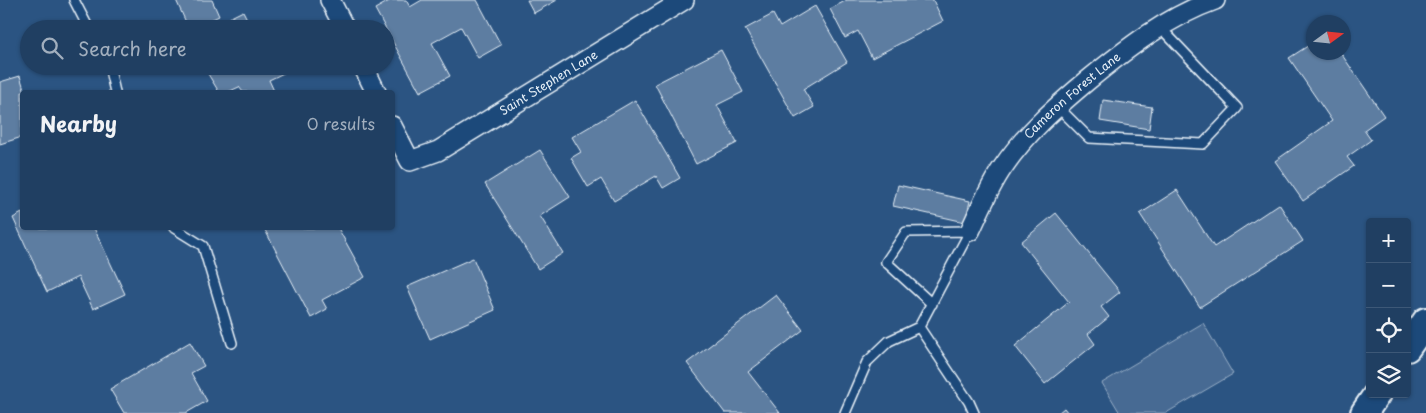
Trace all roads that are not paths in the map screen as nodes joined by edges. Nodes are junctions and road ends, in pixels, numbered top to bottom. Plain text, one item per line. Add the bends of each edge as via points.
1 (74, 0) edge
2 (330, 0) edge
3 (684, 0) edge
4 (1215, 0) edge
5 (84, 20) edge
6 (340, 20) edge
7 (1160, 27) junction
8 (111, 75) edge
9 (368, 75) edge
10 (115, 90) edge
11 (375, 90) edge
12 (1058, 106) junction
13 (395, 132) edge
14 (177, 230) edge
15 (970, 232) junction
16 (932, 304) junction
17 (1426, 321) edge
18 (919, 327) junction
19 (1411, 342) edge
20 (232, 344) dead end
21 (1373, 398) edge
22 (845, 413) edge
23 (974, 413) edge
24 (1364, 413) edge

1 - 5 lane
2 - 6 street
3 - 13 street, Saint Stephen Lane via 438,151 410,161
4 - 7 street, Cameron Forest Lane
7 - 12 street, Cameron Forest Lane via 1116,57
7 - 12 lane via 1237,108 1203,144 1089,138
8 - 10 lane
9 - 11 street
12 - 15 street, Cameron Forest Lane via 1027,135 1002,168
14 - 20 lane via 203,246
15 - 16 lane
15 - 16 lane via 906,232 886,262
16 - 18 lane
17 - 19 main road
18 - 22 lane via 890,341 867,362
18 - 23 lane
21 - 24 main road

